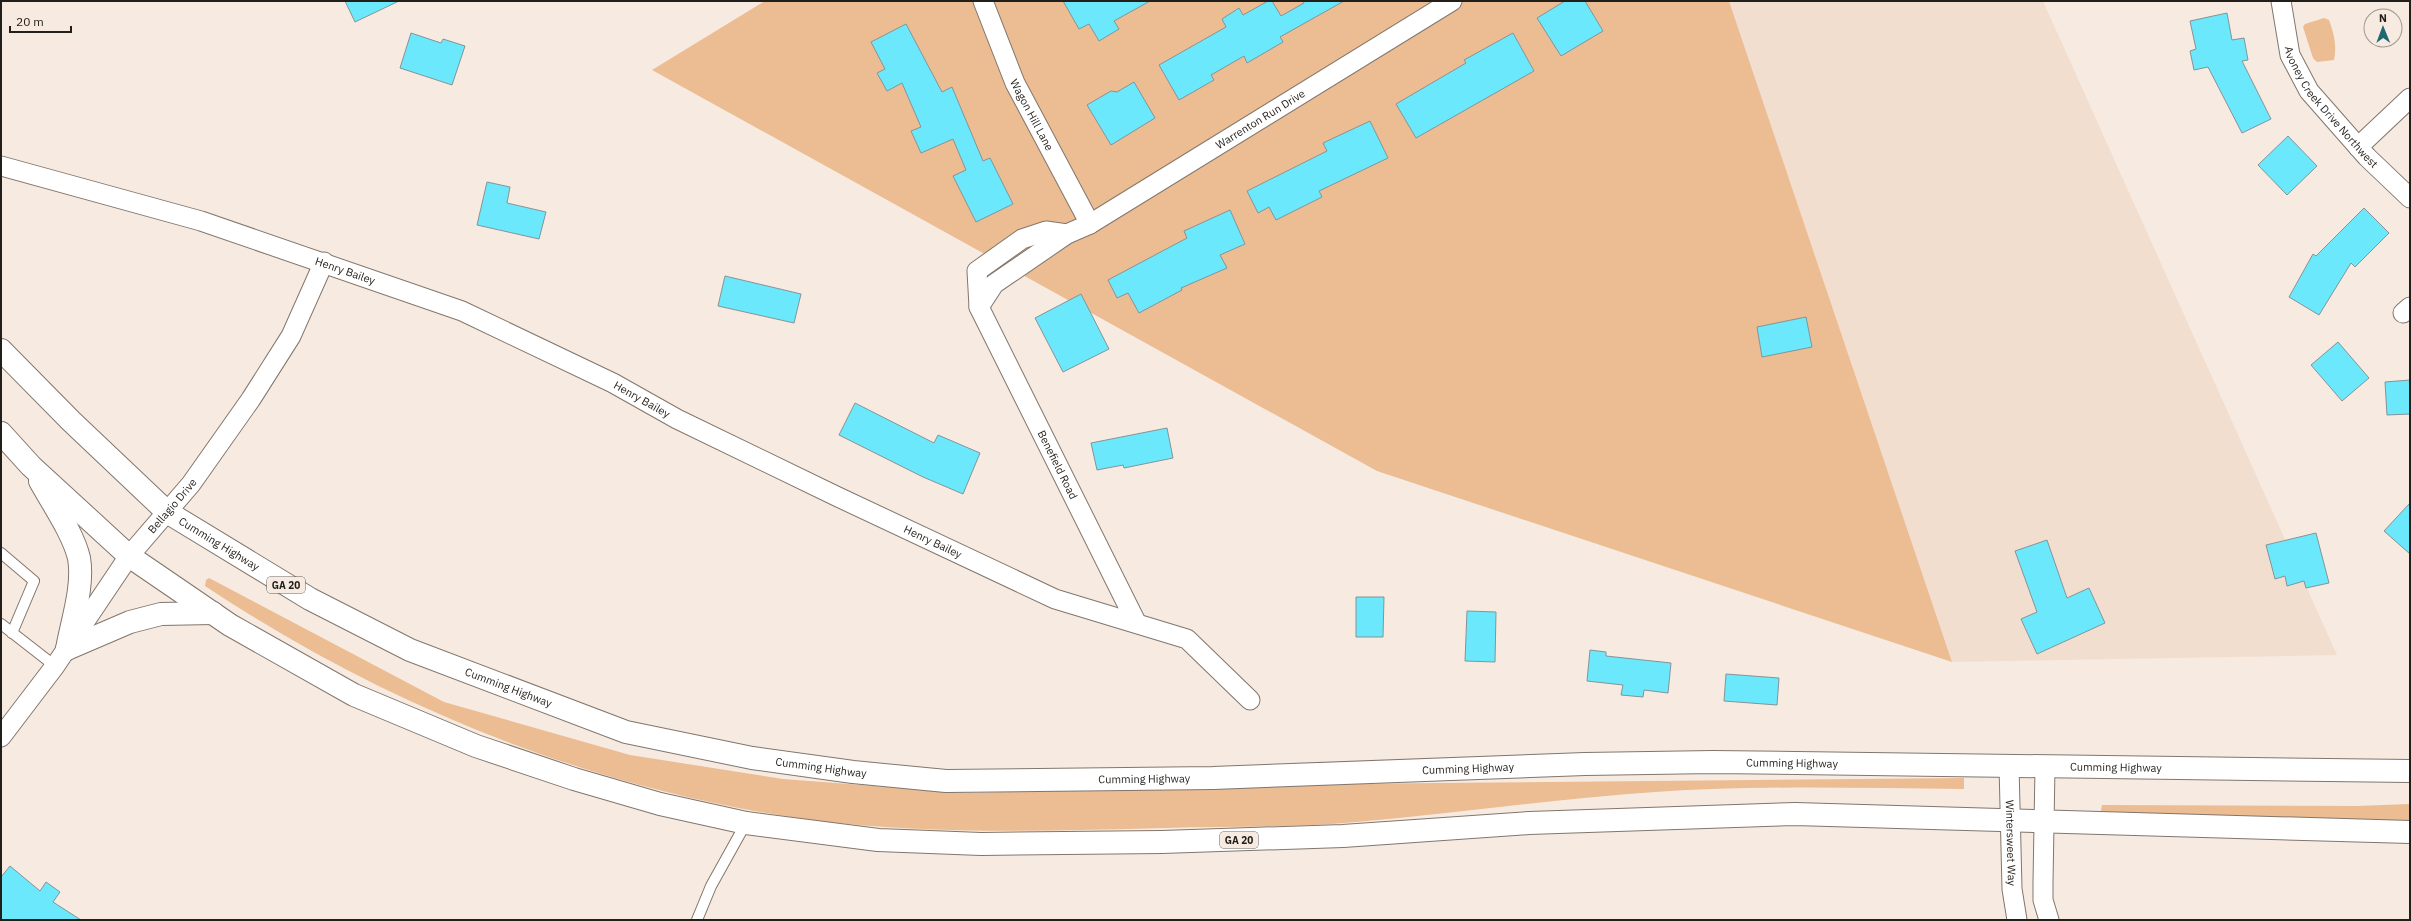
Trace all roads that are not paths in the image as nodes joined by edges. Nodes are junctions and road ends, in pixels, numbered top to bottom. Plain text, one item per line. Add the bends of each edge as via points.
1 (983, 1) edge
2 (1452, 1) edge
3 (2281, 1) edge
4 (2410, 98) edge
5 (2358, 147) junction
6 (1, 166) edge
7 (2410, 198) edge
8 (1090, 224) junction
9 (1067, 234) junction
10 (1022, 239) junction
11 (1031, 259) junction
12 (324, 262) junction
13 (979, 307) junction
14 (1, 350) edge
15 (1, 433) edge
16 (32, 466) junction
17 (167, 512) junction
18 (1, 553) edge
19 (129, 556) junction
20 (213, 613) junction
21 (1136, 622) junction
22 (1, 624) edge
23 (12, 633) junction
24 (61, 657) junction
25 (1250, 700) dead end
26 (1, 737) edge
27 (2009, 765) junction
28 (2045, 767) junction
29 (2410, 771) edge
30 (2009, 819) junction
31 (2044, 821) junction
32 (746, 823) junction
33 (2410, 832) edge
34 (697, 920) edge
35 (2017, 920) edge
36 (2049, 920) edge

1 - 8 street, Wagon Hill Lane via 1015,83
2 - 8 street, Warrenton Run Drive
3 - 5 street, Avoney Creek Drive Northwest via 2290,55 2299,73 2309,91
4 - 5 street
5 - 7 street, Avoney Creek Drive Northwest
6 - 12 street, Henry Bailey via 201,221
8 - 9 street, Warrenton Run Drive
9 - 10 street via 1046,231
9 - 11 street, Warrenton Run Drive
10 - 11 street
10 - 13 street via 977,271
11 - 13 street, Warrenton Run Drive via 994,284
12 - 17 street, Bellagio Drive via 291,336 271,368 191,484
12 - 21 street, Henry Bailey via 462,311 613,383 677,419 829,493 1055,599
13 - 21 street, Benefield Road
14 - 17 highway, Cumming Highway / GA 20
15 - 16 highway, GA 20
16 - 19 highway, GA 20
16 - 24 highway via 79,557 78,591
17 - 19 street, Bellagio Drive
17 - 27 highway, Cumming Highway / GA 20 via 310,599 410,650 626,732 752,758 853,772 946,781 1213,778 1585,764 1713,762
18 - 23 lane via 34,581
19 - 20 highway, GA 20
19 - 24 street, Bellagio Drive
20 - 24 highway via 161,614 130,622
20 - 32 highway, GA 20 via 354,695 476,746 574,779 660,804
21 - 25 street, Henry Bailey via 1187,639
22 - 23 lane
23 - 24 lane
24 - 26 street, Bellagio Drive
27 - 28 highway, Cumming Highway / GA 20
27 - 30 street, Wintersweet Way
28 - 29 highway, Cumming Highway / GA 20 via 2173,766
28 - 31 street
30 - 31 highway, GA 20
30 - 32 highway, GA 20 via 1795,814 1528,823 1327,837 981,844 878,840
30 - 35 street, Wintersweet Way via 2012,889
31 - 33 highway, GA 20
31 - 36 street via 2043,900
32 - 34 lane via 711,886

